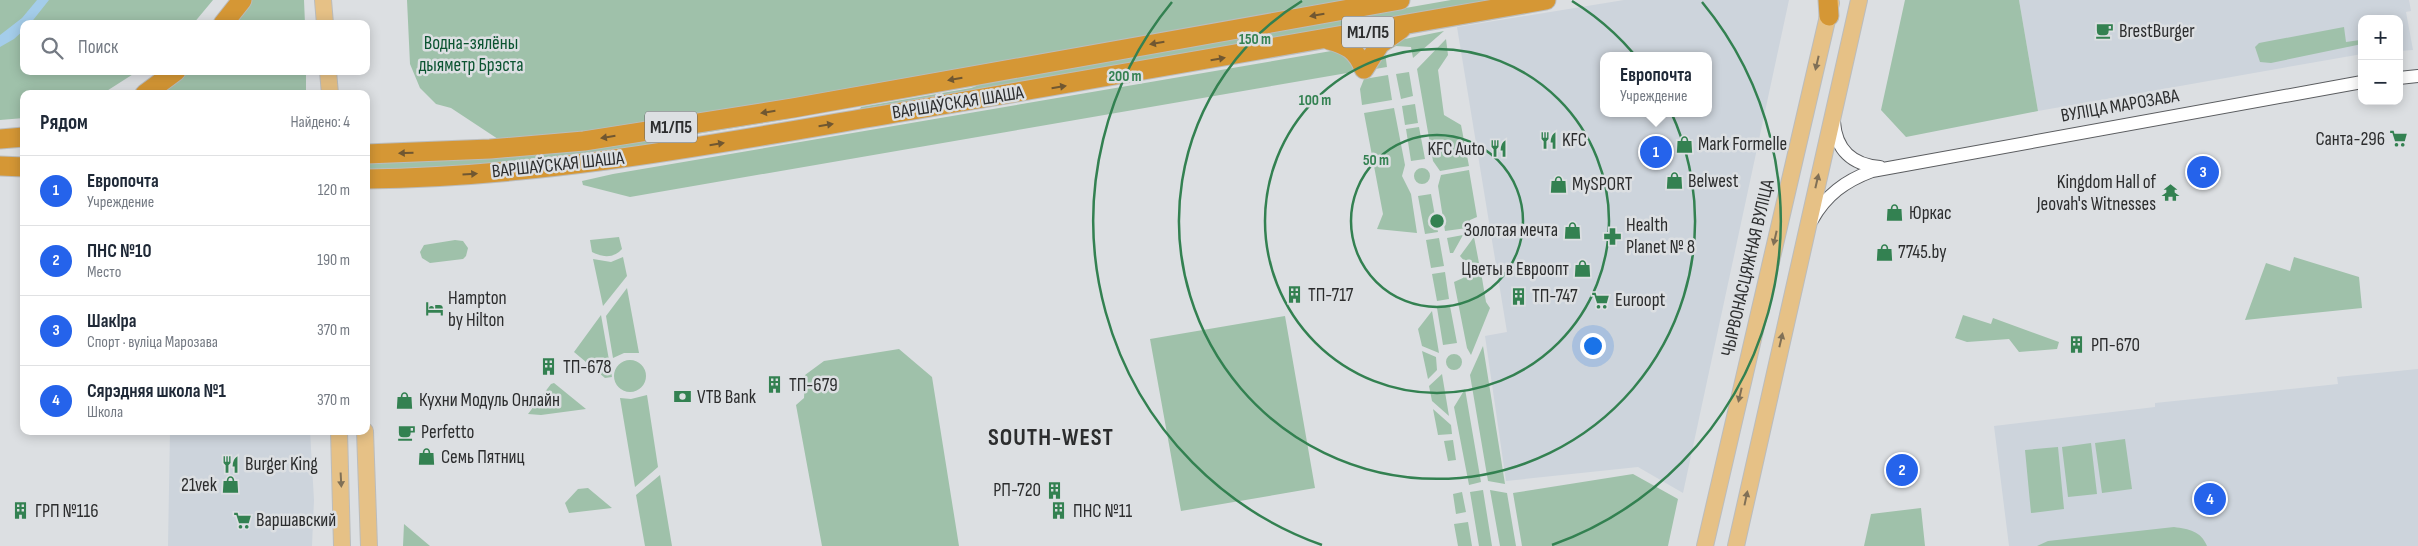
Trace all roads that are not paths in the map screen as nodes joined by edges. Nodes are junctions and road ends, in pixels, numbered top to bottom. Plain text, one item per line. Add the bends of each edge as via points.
1 (242, 0) edge
2 (323, 0) edge
3 (1400, 0) edge
4 (1546, 0) edge
5 (1858, 0) edge
6 (1830, 5) edge
7 (226, 20) edge
8 (325, 20) edge
9 (1407, 25) junction
10 (1329, 40) junction
11 (171, 75) edge
12 (328, 75) edge
13 (2418, 76) edge
14 (2403, 78) edge
15 (2358, 83) edge
16 (150, 90) edge
17 (330, 90) edge
18 (851, 98) junction
19 (793, 108) junction
20 (1833, 111) junction
21 (855, 120) junction
22 (797, 130) junction
23 (20, 137) edge
24 (0, 139) edge
25 (0, 144) edge
26 (20, 145) edge
27 (370, 154) edge
28 (0, 166) edge
29 (20, 166) edge
30 (1885, 168) junction
31 (370, 179) edge
32 (1806, 231) junction
33 (339, 435) edge
34 (365, 435) edge
35 (342, 546) edge
36 (369, 546) edge
37 (1705, 546) edge
38 (1736, 546) edge

1 - 7 highway
2 - 8 main road
3 -> 18 highway, ВАРШАЎСКАЯ ШАША / М1/П5
4 - 9 highway, ВАРШАЎСКАЯ ШАША / М1/П5
5 - 20 main road
6 -> 37 main road, ЧЫРВОНАСЦЯЖНАЯ ВУЛІЦА
9 - 10 highway, ВАРШАЎСКАЯ ШАША / М1/П5
9 - 10 highway via 1380,44 1364,69 1354,50 1346,44
21 -> 10 highway, ВАРШАЎСКАЯ ШАША / М1/П5
11 - 16 highway
12 - 17 main road
13 - 14 street
15 - 30 street, ВУЛІЦА МАРОЗАВА
18 - 19 highway, ВАРШАЎСКАЯ ШАША / М1/П5
18 - 21 highway
19 - 22 highway
19 -> 27 highway, ВАРШАЎСКАЯ ШАША / М1/П5 via 584,141
20 - 30 street, ВУЛІЦА МАРОЗАВА via 1836,136 1846,154 1864,164
32 -> 20 main road
22 -> 21 highway, ВАРШАЎСКАЯ ШАША / М1/П5
31 -> 22 highway, ВАРШАЎСКАЯ ШАША / М1/П5 via 546,169
23 - 24 highway
25 - 26 highway
28 - 29 highway
30 - 32 street, ВУЛІЦА МАРОЗАВА via 1861,175 1835,190 1820,206
38 -> 32 main road
33 -> 35 main road
34 - 36 main road

